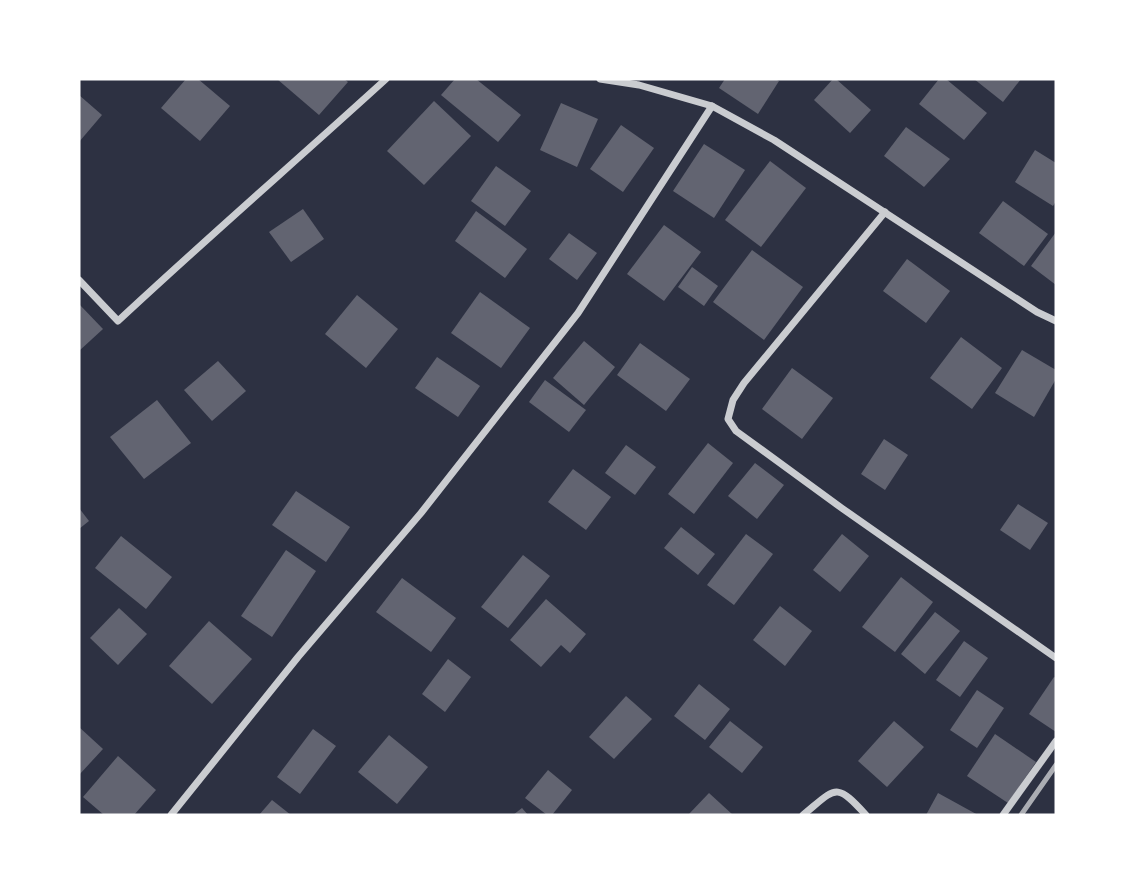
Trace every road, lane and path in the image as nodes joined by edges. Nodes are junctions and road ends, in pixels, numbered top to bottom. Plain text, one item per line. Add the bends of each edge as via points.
1 (386, 79) edge
2 (600, 79) edge
3 (712, 106) junction
4 (885, 212) junction
5 (79, 280) edge
6 (1056, 321) edge
7 (1056, 658) edge
8 (1056, 741) edge
9 (171, 815) edge
10 (803, 815) edge
11 (866, 815) edge
12 (1003, 815) edge

1 - 5 street via 118,321
2 - 3 street
3 - 4 street
3 - 9 street via 578,313 421,513
4 - 6 street
4 - 7 street via 744,383 728,419 736,431 843,509
8 - 12 street
10 - 11 street via 835,791 852,799

